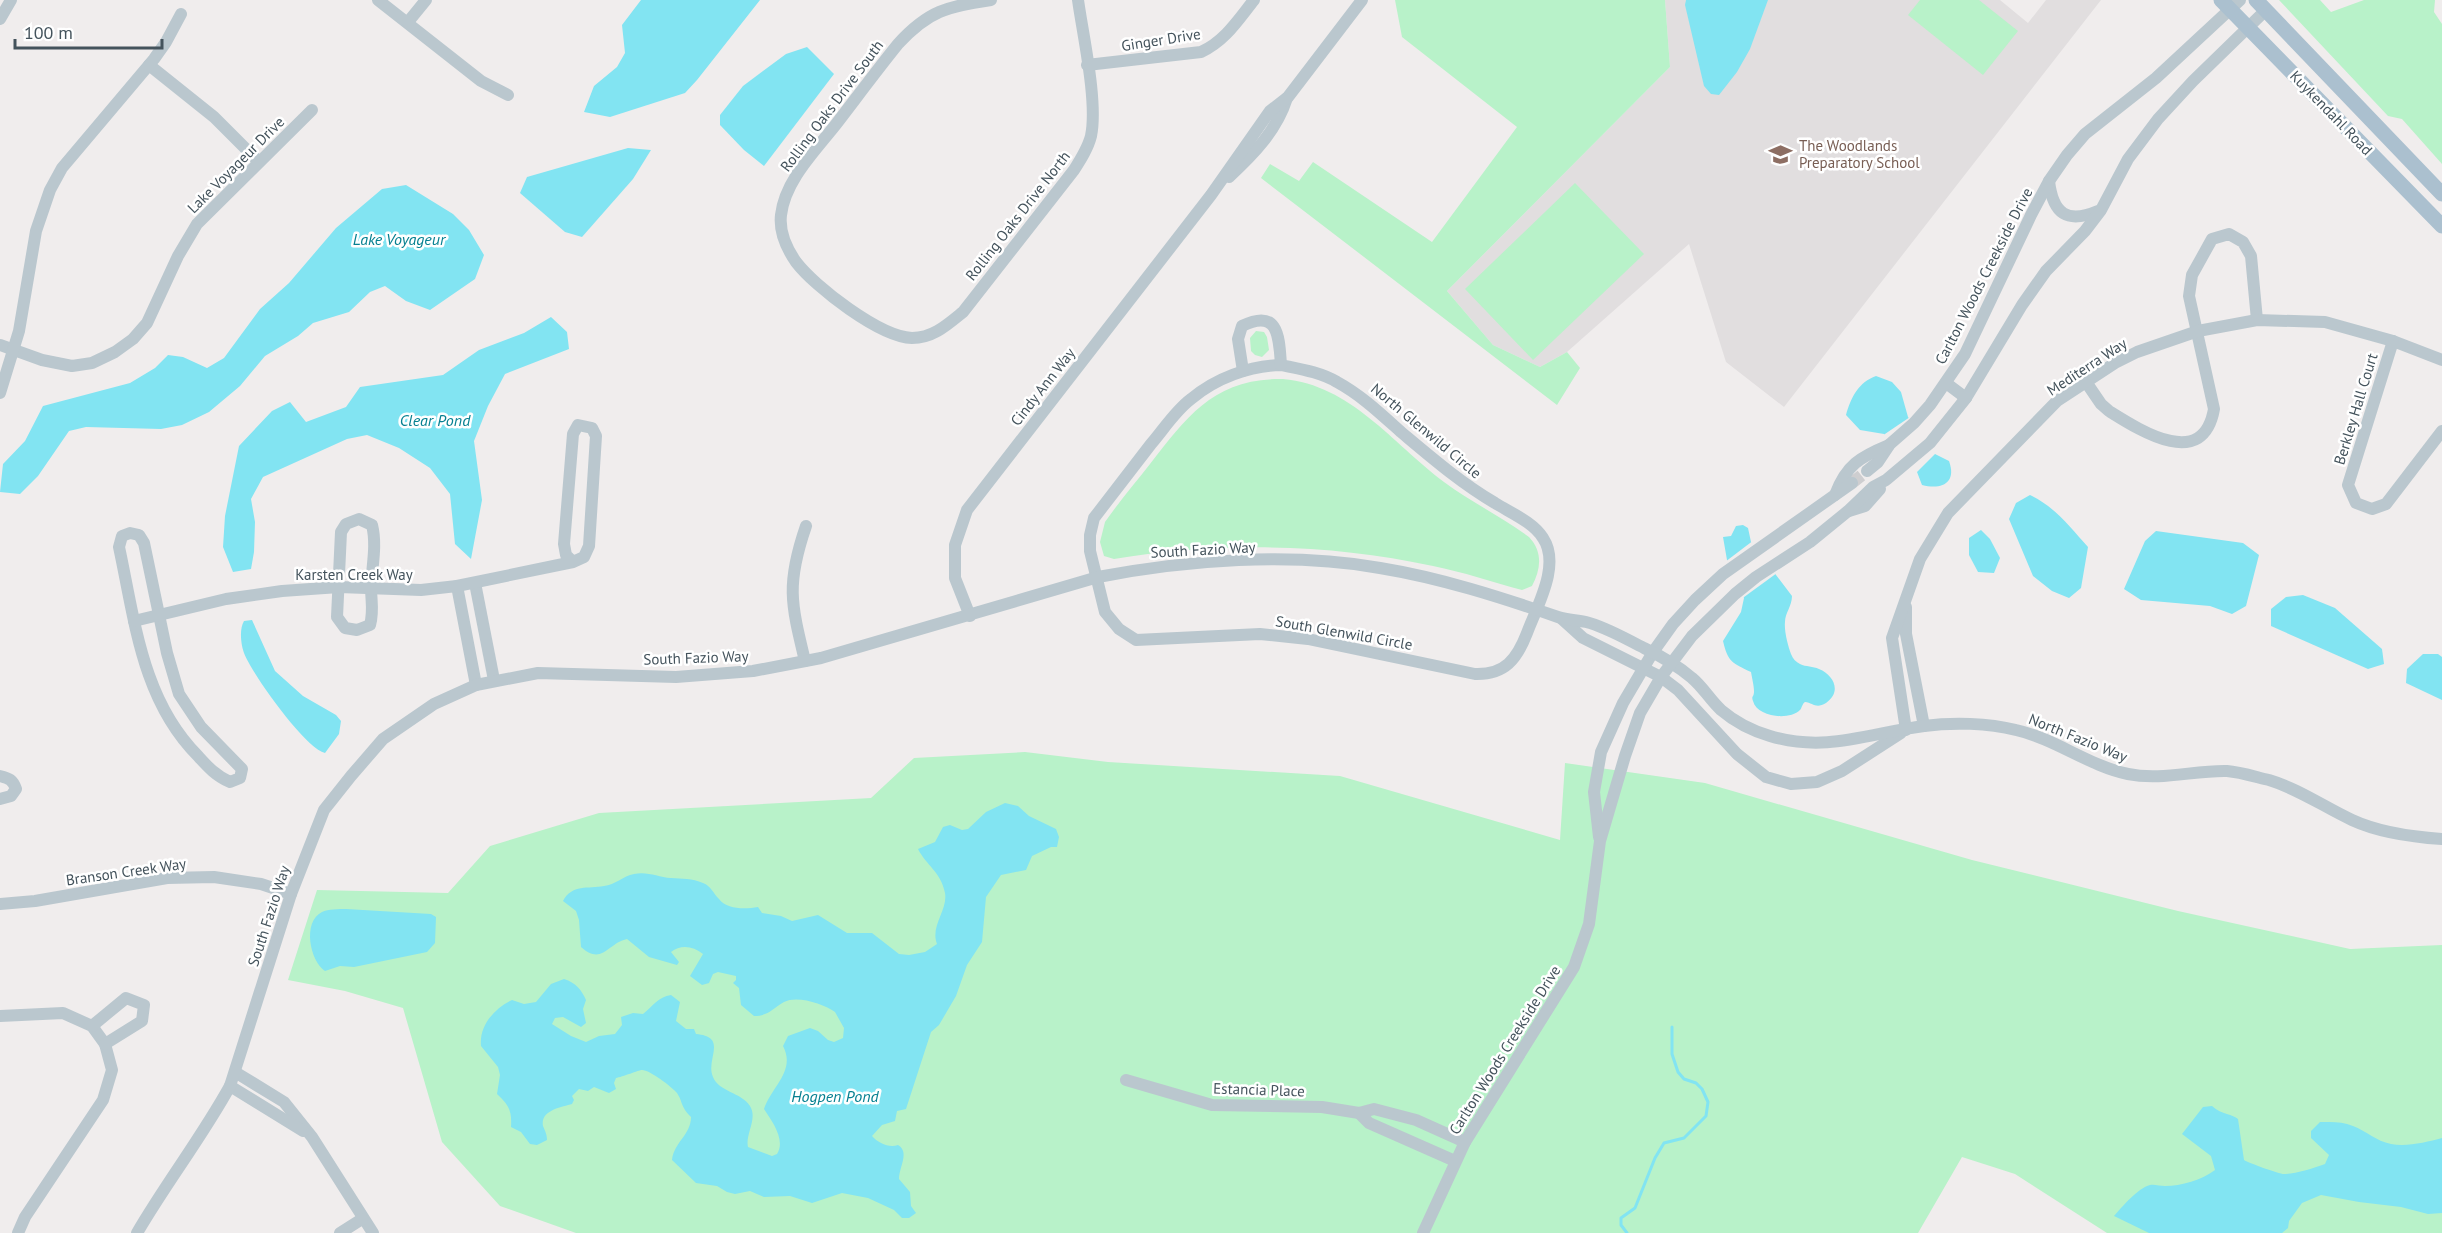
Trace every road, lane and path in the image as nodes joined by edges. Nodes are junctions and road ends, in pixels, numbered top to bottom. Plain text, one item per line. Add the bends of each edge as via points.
1 (11, 0) edge
2 (378, 0) edge
3 (426, 0) edge
4 (991, 0) edge
5 (1078, 0) edge
6 (1254, 0) edge
7 (1362, 0) edge
8 (2230, 3) edge
9 (2261, 5) edge
10 (181, 14) dead end
11 (0, 19) edge
12 (408, 22) junction
13 (2248, 28) junction
14 (149, 65) junction
15 (1087, 65) junction
16 (508, 95) dead end
17 (312, 110) dead end
18 (259, 162) junction
19 (2049, 181) junction
20 (2442, 194) edge
21 (2101, 210) junction
22 (2442, 226) edge
23 (843, 303) joint
24 (2257, 320) junction
25 (2198, 331) junction
26 (2392, 341) junction
27 (0, 345) edge
28 (15, 350) junction
29 (2442, 360) edge
30 (1281, 365) junction
31 (1243, 371) junction
32 (1314, 372) joint
33 (2086, 382) junction
34 (1946, 383) junction
35 (0, 393) edge
36 (1966, 398) junction
37 (2442, 431) edge
38 (1890, 444) junction
39 (1867, 471) tunnel mouth
40 (1852, 483) tunnel mouth
41 (1835, 495) junction
42 (1848, 511) junction
43 (806, 526) dead end
44 (573, 562) junction
45 (1098, 577) junction
46 (475, 583) junction
47 (457, 586) junction
48 (339, 587) junction
49 (371, 589) junction
50 (1905, 597) junction
51 (1536, 609) junction
52 (158, 615) junction
53 (970, 616) junction
54 (1562, 619) junction
55 (134, 621) junction
56 (1653, 652) junction
57 (805, 661) junction
58 (1671, 663) junction
59 (1642, 668) junction
60 (1661, 677) junction
61 (494, 680) junction
62 (476, 685) junction
63 (1924, 726) junction
64 (1906, 730) junction
65 (0, 776) edge
66 (0, 799) edge
67 (2442, 839) edge
68 (1600, 841) junction
69 (291, 894) junction
70 (0, 904) edge
71 (0, 1016) edge
72 (92, 1026) junction
73 (105, 1044) junction
74 (235, 1072) junction
75 (1126, 1080) dead end
76 (230, 1086) junction
77 (1359, 1113) junction
78 (312, 1137) junction
79 (1465, 1142) junction
80 (1455, 1161) junction
81 (362, 1219) junction
82 (18, 1233) edge
83 (137, 1233) edge
84 (340, 1233) edge
85 (373, 1233) edge
86 (1423, 1233) edge

1 - 11 street
2 - 12 street
3 - 12 street
4 - 23 street, Rolling Oaks Drive South via 953,6 915,26 802,167 784,200 780,217 789,250 806,273
5 - 15 street, Rolling Oaks Drive North
6 - 15 street, Ginger Drive via 1216,45 1201,52
7 - 53 street, Cindy Ann Way via 1288,97 1281,117 1256,151 1211,195 967,510 955,545 955,578
8 - 13 main road, Kuykendahl Road
8 - 19 street, Carlton Woods Creekside Drive via 2147,85 2085,134
9 - 13 street, Carlton Woods Creekside Drive
9 - 20 main road, Kuykendahl Road
10 - 14 street
12 - 16 street via 481,81
13 - 21 street, Carlton Woods Creekside Drive via 2158,119 2128,159
13 - 22 main road, Kuykendahl Road
14 - 18 street via 214,117
14 - 28 street via 62,168 50,190 36,231
15 - 23 street, Rolling Oaks Drive North via 1093,115 1084,155 963,312 944,328 912,338 883,330
17 - 18 street, Lake Voyageur Drive
18 - 28 street, Lake Voyageur Drive via 197,224 147,323 132,339 92,363 72,366
19 - 21 street, Carlton Woods Creekside Drive via 2051,197 2063,213 2082,218
19 - 34 street, Carlton Woods Creekside Drive via 1965,354
21 - 36 street, Carlton Woods Creekside Drive via 2046,271
24 - 25 street, Mediterra Way
24 - 25 street via 2251,256 2243,242 2229,234 2212,239 2192,275 2189,296
24 - 26 street, Mediterra Way via 2325,321
25 - 33 street, Mediterra Way via 2137,352
25 - 33 street via 2214,409 2206,432 2196,439 2171,442 2122,419 2101,404
26 - 29 street, Mediterra Way
26 - 37 street, Berkley Hall Court via 2348,485 2356,503 2372,509 2386,504
27 - 28 street, Lake Voyageur Drive
28 - 35 street
30 - 31 street, South Glenwild Circle
30 - 31 street via 1279,334 1270,322 1256,319 1242,326 1238,339
30 - 32 street, South Glenwild Circle
31 - 45 street, South Glenwild Circle via 1190,399 1094,518 1090,551
32 - 51 street, North Glenwild Circle via 1357,393 1439,465 1530,524 1544,538 1550,557
33 - 50 street, Mediterra Way via 2058,401 1948,513 1920,559
34 - 36 street, Carlton Woods Creekside Drive
34 - 38 street, Carlton Woods Creekside Drive via 1914,423
36 - 42 street, Carlton Woods Creekside Drive via 1930,443 1886,480 1865,506
38 - 39 street, Carlton Woods Creekside Drive
38 - 41 street, Carlton Woods Creekside Drive via 1850,467
40 - 41 street, Carlton Woods Creekside Drive
41 - 42 street
41 - 56 street, Carlton Woods Creekside Drive via 1723,574 1695,600
42 - 58 street, Carlton Woods Creekside Drive via 1735,594
43 - 57 street via 795,559 792,600
44 - 44 street via 584,557 589,546 596,436 592,428 578,425 573,434 564,544 566,555
44 - 46 street, Karsten Creek Way
45 - 51 street, South Fazio Way via 1187,562 1316,561 1417,575
45 - 51 street, South Glenwild Circle via 1105,612 1119,629 1136,640 1260,634 1308,639 1475,674 1491,674 1506,666 1521,650
45 - 53 street, South Fazio Way
46 - 47 street, Karsten Creek Way
46 - 61 street
47 - 49 street, Karsten Creek Way via 421,591
47 - 62 street
48 - 49 street, Karsten Creek Way
48 - 49 street via 337,617 345,628 357,630 370,625 374,612
48 - 49 street via 341,532 346,524 359,519 372,525 375,536
48 - 52 street, Karsten Creek Way via 226,599
50 - 63 street, Mediterra Way via 1906,634
50 - 64 street, Mediterra Way via 1892,638
51 - 54 street, South Fazio Way
52 - 55 street, Karsten Creek Way
52 - 55 street via 144,543 139,535 130,532 122,536 118,547
52 - 55 street via 179,694 201,727 242,769 240,778 230,783 218,777 182,741 159,703 143,663
53 - 57 street, South Fazio Way
54 - 56 street, South Fazio Way via 1586,622
54 - 59 street, South Fazio Way via 1583,638
56 - 58 street, South Fazio Way
56 - 59 street, Carlton Woods Creekside Drive
57 - 61 street, South Fazio Way via 753,671 676,677 538,673
58 - 60 street, Carlton Woods Creekside Drive
58 - 64 street, North Fazio Way via 1694,679 1722,711 1752,730 1790,742 1838,743
59 - 60 street, South Fazio Way
59 - 68 street, Carlton Woods Creekside Drive via 1601,752 1594,792
60 - 64 street, North Fazio Way via 1737,754 1766,777 1791,784 1816,782 1842,771
60 - 68 street, Carlton Woods Creekside Drive via 1640,713
61 - 62 street, South Fazio Way
62 - 69 street, South Fazio Way via 434,704 376,746 324,810
63 - 64 street, North Fazio Way
63 - 67 street, North Fazio Way via 2016,729 2130,775 2229,771 2271,781 2355,822 2405,836
65 - 66 street via 13,782 16,789 11,796
68 - 79 street, Carlton Woods Creekside Drive via 1589,924 1574,967
69 - 70 street, Branson Creek Way via 261,884 214,877 167,878 35,902
69 - 74 street, South Fazio Way
71 - 72 street via 63,1013
72 - 73 street
72 - 73 street via 126,998 144,1005 142,1021
73 - 82 street via 112,1070 103,1100
74 - 76 street, South Fazio Way
74 - 78 street via 284,1102
75 - 77 street, Estancia Place via 1212,1105 1322,1107
76 - 78 street
76 - 83 street, South Fazio Way
77 - 79 street, Estancia Place via 1374,1109 1412,1119
77 - 80 street, Estancia Place via 1369,1123
78 - 81 street
79 - 80 street, Carlton Woods Creekside Drive
80 - 86 street, Carlton Woods Creekside Drive
81 - 84 street
81 - 85 street

